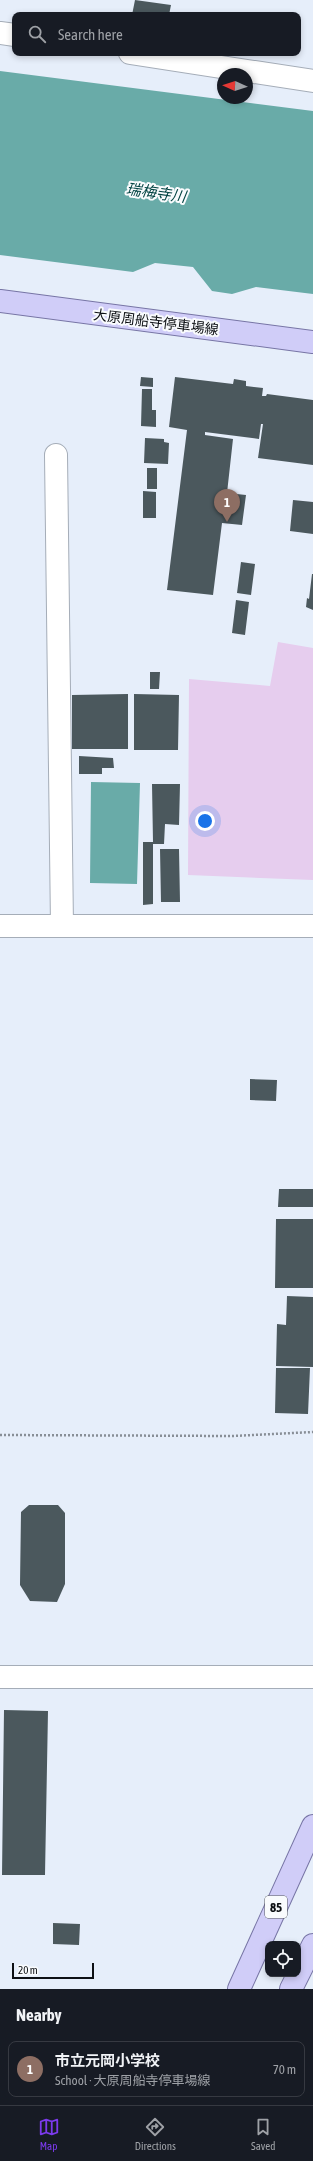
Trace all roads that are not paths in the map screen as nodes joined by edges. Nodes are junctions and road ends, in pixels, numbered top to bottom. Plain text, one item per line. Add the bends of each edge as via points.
1 (0, 33) edge
2 (12, 35) edge
3 (150, 56) edge
4 (313, 81) edge
5 (0, 301) edge
6 (313, 342) edge
7 (56, 455) dead end
8 (0, 926) edge
9 (62, 926) junction
10 (313, 926) edge
11 (0, 1677) edge
12 (313, 1677) edge
13 (313, 1826) edge
14 (313, 1945) edge
15 (239, 1989) edge
16 (292, 1989) edge

1 - 2 street
3 - 4 street
5 - 6 main road, 大原周船寺停車場線
7 - 9 street
8 - 9 street
9 - 10 street
11 - 12 street
13 - 15 main road, 85
14 - 16 main road

